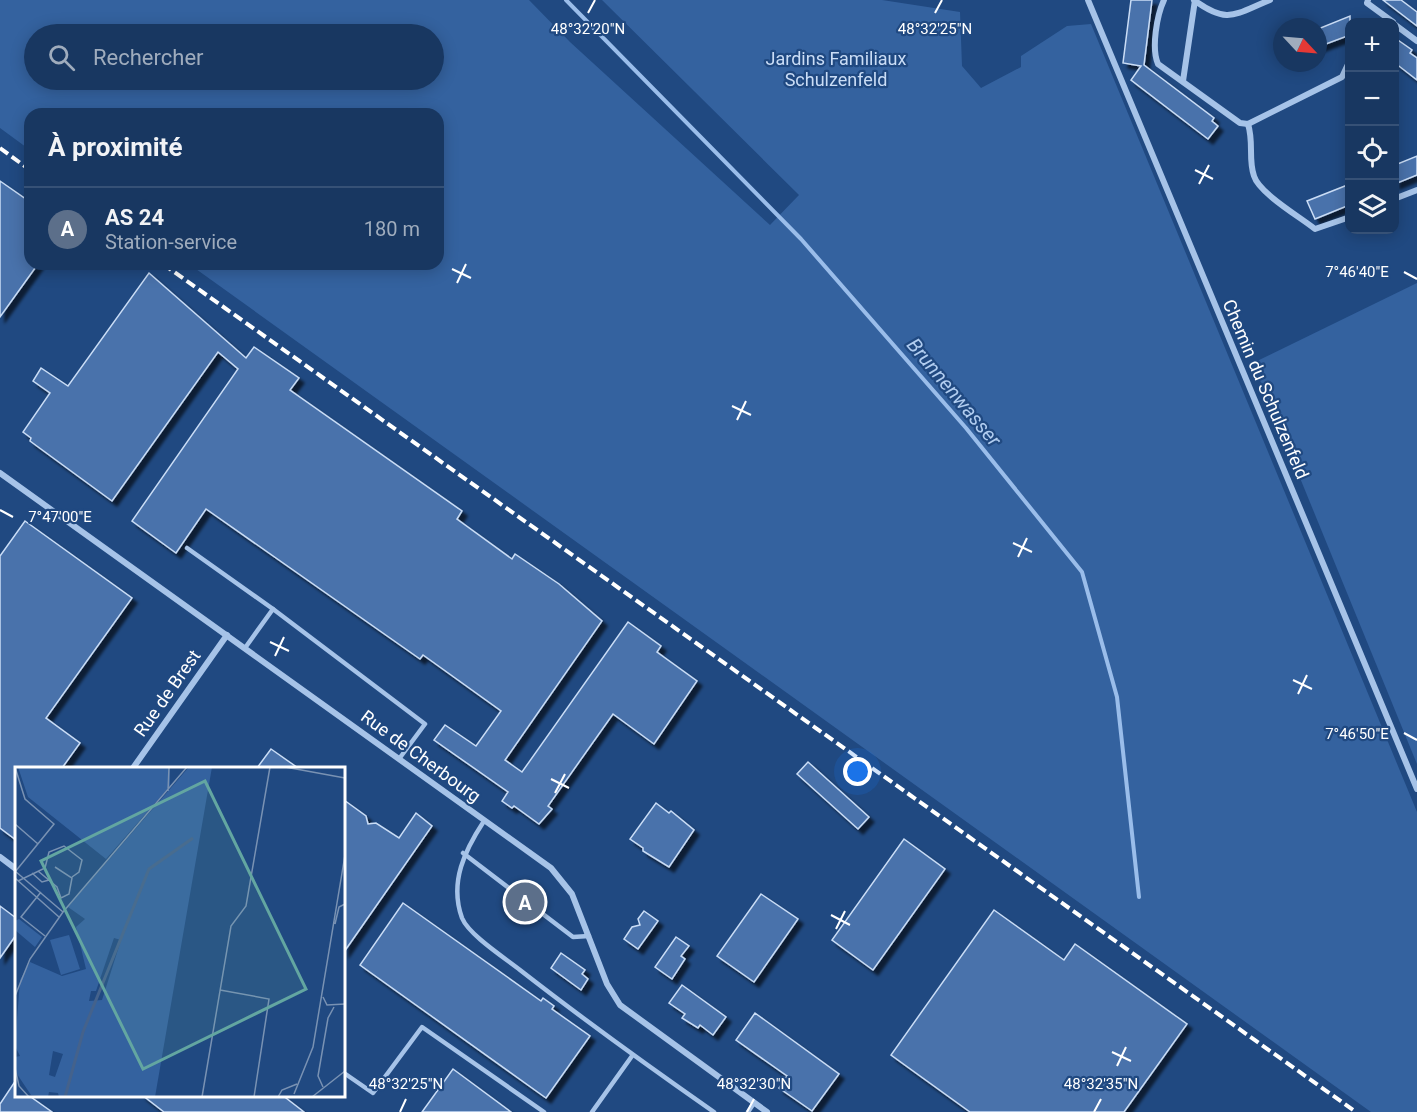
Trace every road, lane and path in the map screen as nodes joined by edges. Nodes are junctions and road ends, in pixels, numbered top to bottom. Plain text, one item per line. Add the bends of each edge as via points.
1 (1088, 0) edge
2 (1164, 0) edge
3 (1195, 0) edge
4 (1270, 0) edge
5 (1368, 0) edge
6 (1387, 18) edge
7 (1399, 27) edge
8 (1417, 41) edge
9 (1345, 71) edge
10 (1183, 81) junction
11 (1248, 124) junction
12 (1417, 190) edge
13 (1399, 197) edge
14 (1345, 219) edge
15 (0, 473) edge
16 (187, 548) dead end
17 (273, 609) junction
18 (227, 635) junction
19 (245, 648) junction
20 (399, 759) junction
21 (134, 767) edge
22 (1417, 789) edge
23 (484, 820) junction
24 (463, 853) junction
25 (0, 857) edge
26 (15, 868) edge
27 (589, 936) junction
28 (632, 1056) junction
29 (345, 1073) edge
30 (754, 1103) junction
31 (544, 1112) edge
32 (592, 1112) edge
33 (714, 1112) edge
34 (748, 1112) edge
35 (766, 1112) edge

1 - 22 street, Chemin du Schulzenfeld
2 - 10 street via 1155,56 1158,63
3 - 4 street via 1211,13 1223,16
3 - 10 street
5 - 6 street
7 - 8 street
9 - 11 street via 1342,77
10 - 11 street via 1240,123
11 - 14 street via 1253,140 1254,178 1261,188 1315,229
12 - 13 street
15 - 18 street, Rue de Cherbourg
16 - 17 lane
17 - 19 lane
17 - 20 lane via 425,724
18 - 19 street, Rue de Cherbourg
18 - 21 street, Rue de Brest
19 - 20 street, Rue de Cherbourg
20 - 23 street, Rue de Cherbourg
23 - 24 lane
23 - 27 street, Rue de Cherbourg via 551,868 572,894
24 - 27 lane via 573,938
24 - 28 lane via 458,883 463,920 485,942
25 - 26 street
27 - 30 street, Rue de Cherbourg via 607,984 620,1005
28 - 32 lane
28 - 33 lane
29 - 31 lane via 373,1093 422,1027
30 - 34 lane
30 - 35 street, Rue de Cherbourg

